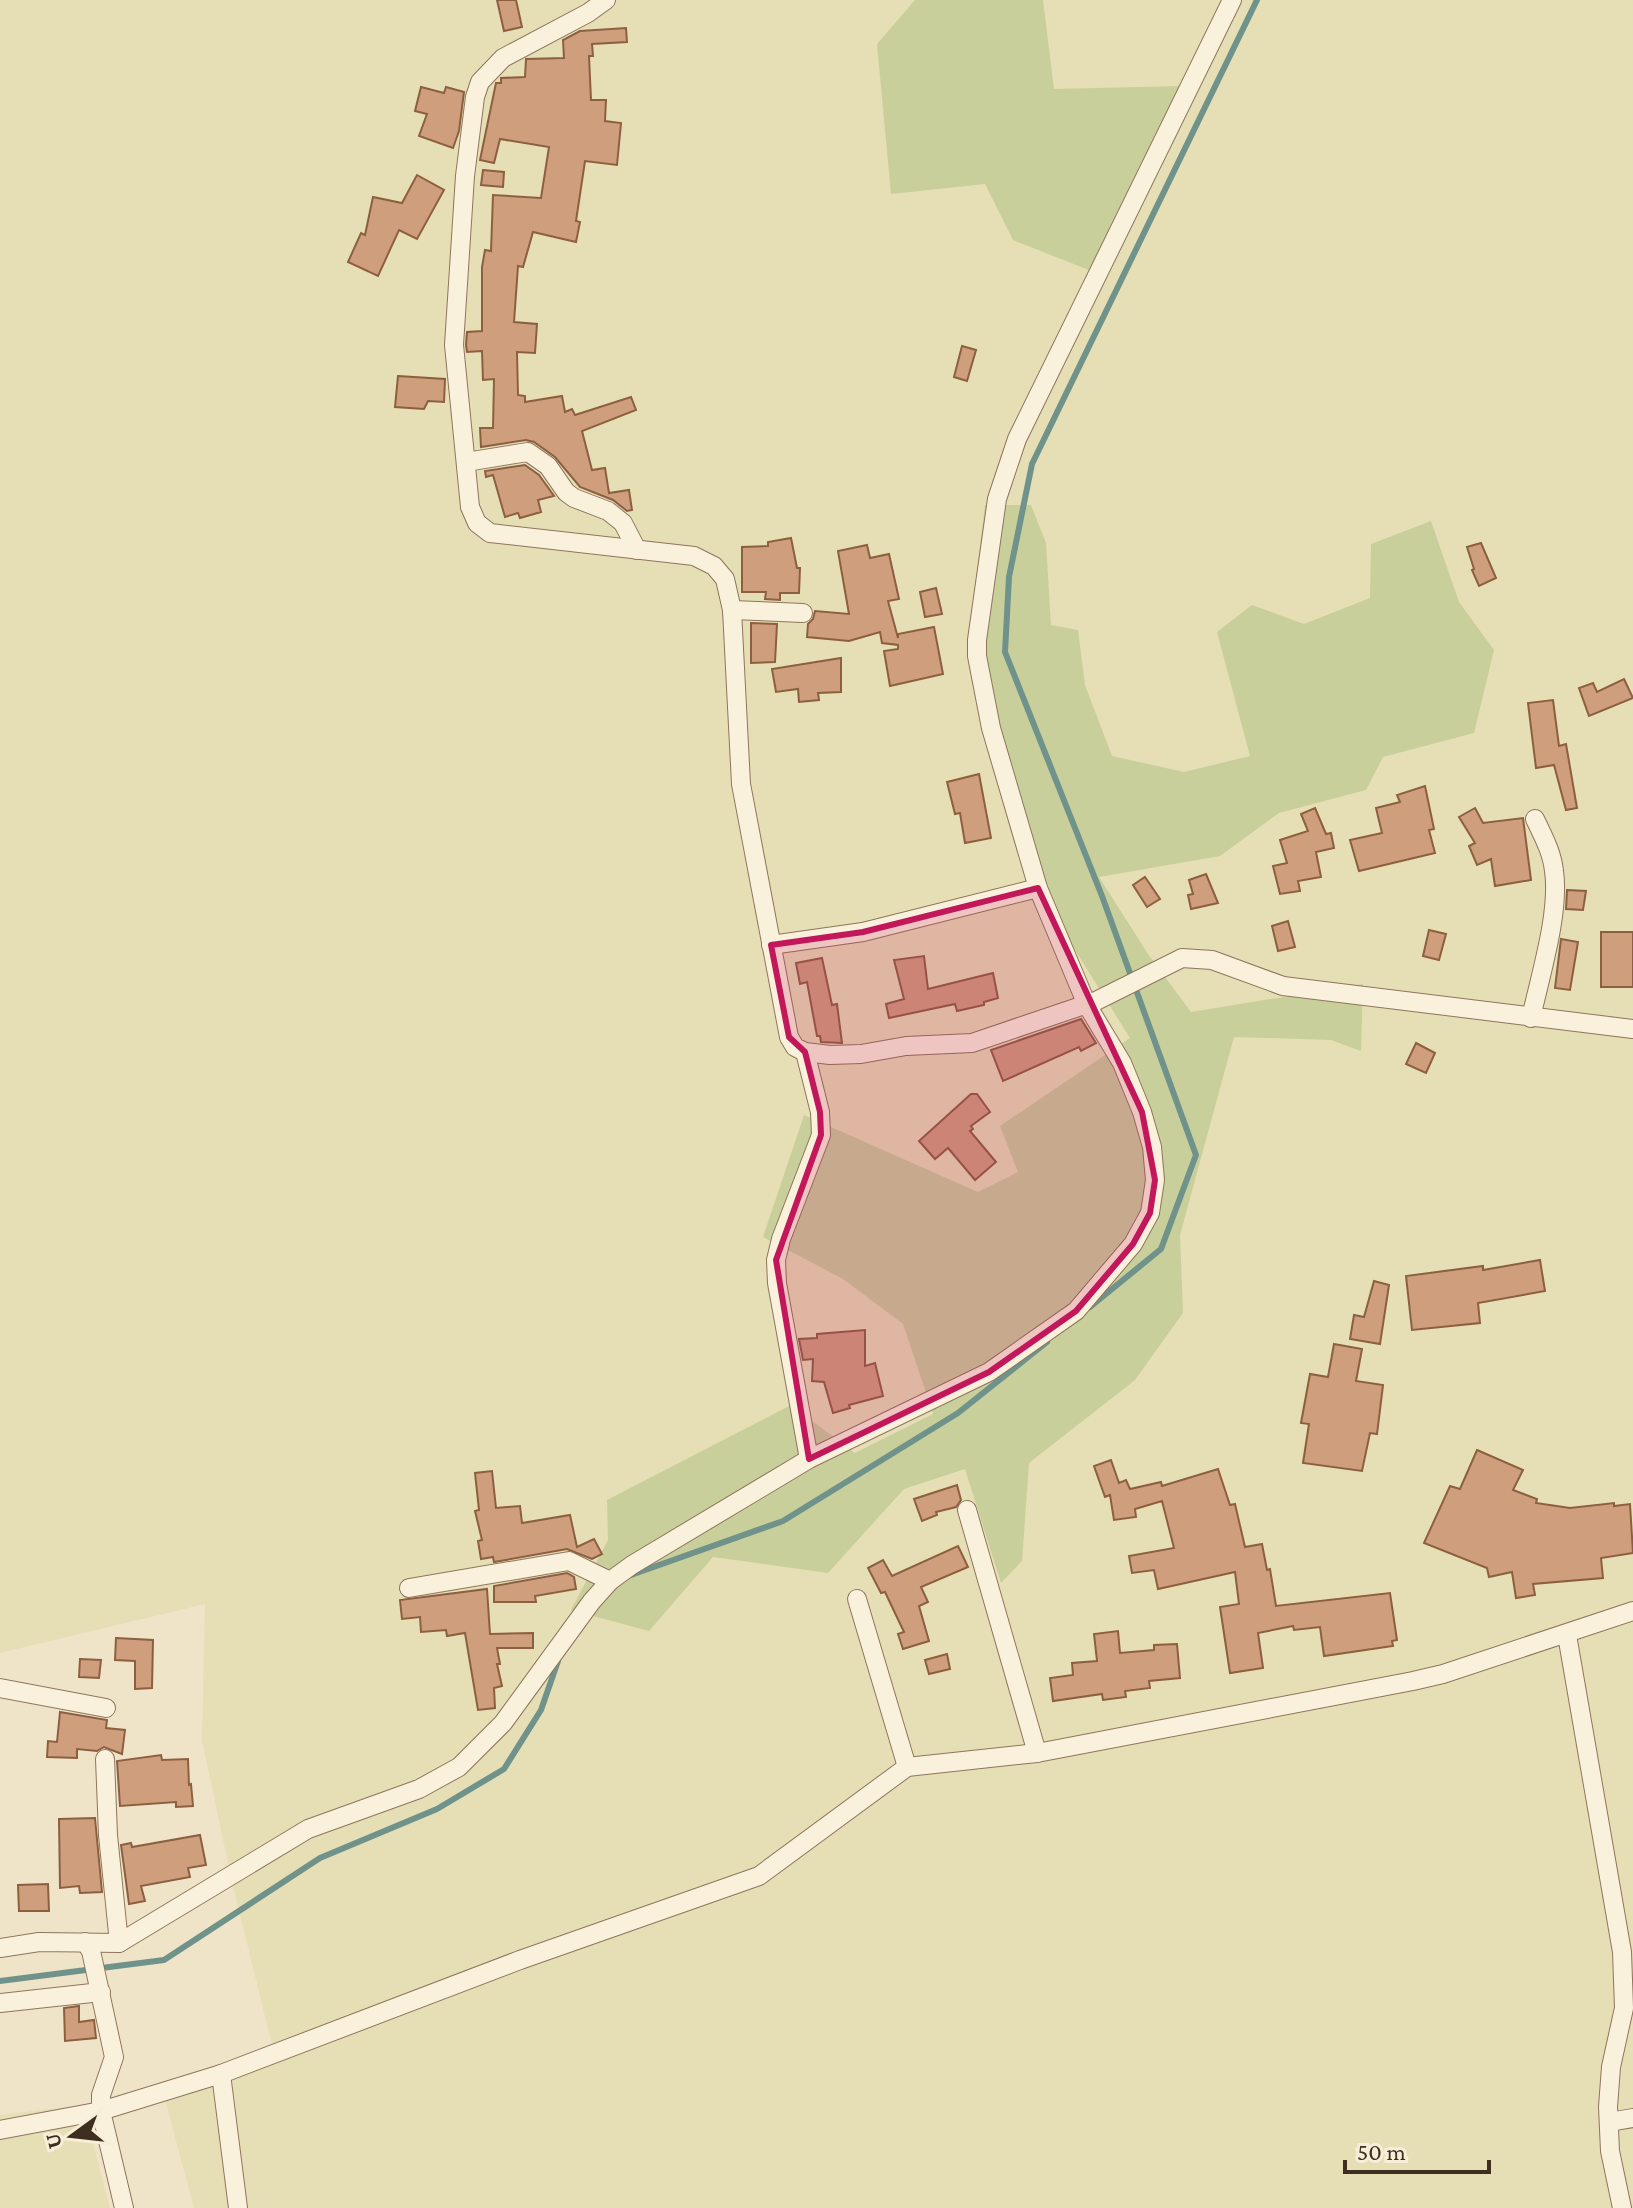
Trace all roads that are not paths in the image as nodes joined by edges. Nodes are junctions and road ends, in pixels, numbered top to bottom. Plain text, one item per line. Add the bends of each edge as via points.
1 (606, 0) edge
2 (1232, 0) edge
3 (466, 462) junction
4 (637, 550) junction
5 (732, 610) junction
6 (803, 613) dead end
7 (1535, 819) dead end
8 (1038, 888) junction
9 (771, 945) junction
10 (1092, 1003) junction
11 (1531, 1018) junction
12 (1633, 1029) edge
13 (805, 1052) junction
14 (809, 1459) junction
15 (967, 1510) dead end
16 (610, 1581) junction
17 (409, 1588) dead end
18 (857, 1599) dead end
19 (1633, 1611) edge
20 (1567, 1635) junction
21 (0, 1688) edge
22 (106, 1708) dead end
23 (1037, 1753) junction
24 (105, 1759) dead end
25 (907, 1767) junction
26 (119, 1943) junction
27 (88, 1947) junction
28 (0, 1948) edge
29 (100, 1988) junction
30 (0, 2003) edge
31 (221, 2074) junction
32 (101, 2111) junction
33 (1633, 2118) edge
34 (1609, 2122) junction
35 (0, 2130) edge
36 (124, 2208) edge
37 (238, 2208) edge
38 (1622, 2208) edge

1 - 3 street via 503,58 480,82 465,176 454,345
2 - 8 street via 1017,439 997,499 977,656 991,728
3 - 4 street via 528,452 548,466 574,498 623,523
3 - 4 street via 470,507 477,523 490,533
4 - 5 street via 694,556 714,566 725,579
5 - 6 street
5 - 9 street via 741,784
7 - 11 street via 1550,848 1555,899
8 - 9 street via 863,932
8 - 10 street
9 - 13 street via 789,1037
10 - 11 street via 1182,958 1212,960 1283,986
10 - 13 street via 972,1043 861,1054
10 - 14 street via 1122,1063 1152,1147 1150,1213 1133,1244 1076,1311 989,1372
11 - 12 street
13 - 14 street via 821,1135 776,1260
14 - 16 street
15 - 23 street
16 - 17 street via 569,1561
16 - 26 street via 503,1723 459,1767 419,1789 308,1829
18 - 25 street
19 - 20 street
20 - 23 street via 1413,1681
20 - 34 street via 1622,1952 1624,2008 1611,2067
21 - 22 street
23 - 25 street
24 - 26 street
25 - 31 street via 759,1876
26 - 27 street
27 - 28 street via 39,1942
27 - 29 street
29 - 30 street
29 - 32 street via 114,2057
31 - 32 street
31 - 37 street
32 - 35 street
32 - 36 street
33 - 34 street
34 - 38 street

